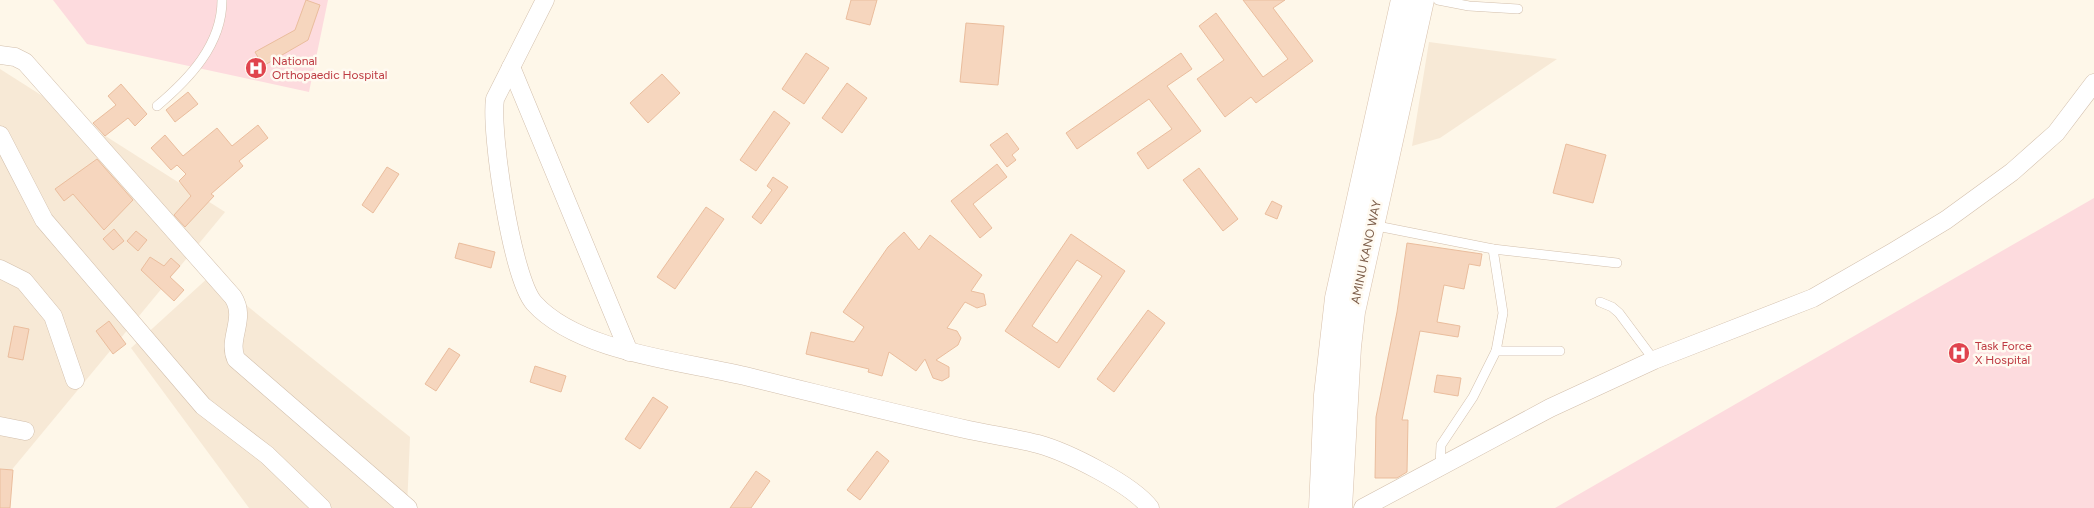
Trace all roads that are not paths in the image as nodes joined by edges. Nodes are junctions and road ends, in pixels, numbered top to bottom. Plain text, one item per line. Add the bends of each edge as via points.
1 (222, 0) edge
2 (545, 0) edge
3 (1403, 0) edge
4 (1422, 0) edge
5 (1438, 0) edge
6 (1518, 9) dead end
7 (1400, 50) junction
8 (0, 55) edge
9 (511, 67) junction
10 (2094, 83) edge
11 (157, 106) dead end
12 (0, 135) edge
13 (1372, 225) junction
14 (1492, 249) junction
15 (1617, 263) dead end
16 (0, 269) edge
17 (1600, 302) dead end
18 (1496, 351) junction
19 (1560, 351) dead end
20 (629, 352) junction
21 (1654, 360) junction
22 (75, 380) dead end
23 (0, 426) edge
24 (25, 431) dead end
25 (1440, 465) junction
26 (322, 508) edge
27 (408, 508) edge
28 (1150, 508) edge
29 (1321, 508) edge
30 (1340, 508) edge
31 (1363, 508) edge

1 - 11 lane via 216,38 184,84
2 - 9 street
3 - 7 main road, AMINU KANO WAY
4 - 7 main road, AMINU KANO WAY
5 - 6 lane
7 - 13 main road, AMINU KANO WAY
7 - 29 main road, AMINU KANO WAY via 1337,298 1326,395
8 - 27 street via 25,62 234,297 240,310 233,352 236,359
9 - 20 street
9 - 20 street via 495,99 493,114 515,254 528,293 547,315 591,340
10 - 21 street via 2056,133 2012,172 1946,220 1813,298
12 - 26 street via 44,220 196,398 216,418 267,455
13 - 14 lane
13 - 30 main road, AMINU KANO WAY via 1353,312 1349,347
14 - 15 lane
14 - 18 lane via 1503,313
16 - 22 street via 24,281 53,316
17 - 21 lane via 1619,313
18 - 19 lane
18 - 25 lane via 1474,397 1441,445
20 - 28 street via 748,376 888,413 1040,445 1107,476 1136,493
21 - 25 street via 1550,408
23 - 24 street
25 - 31 street

